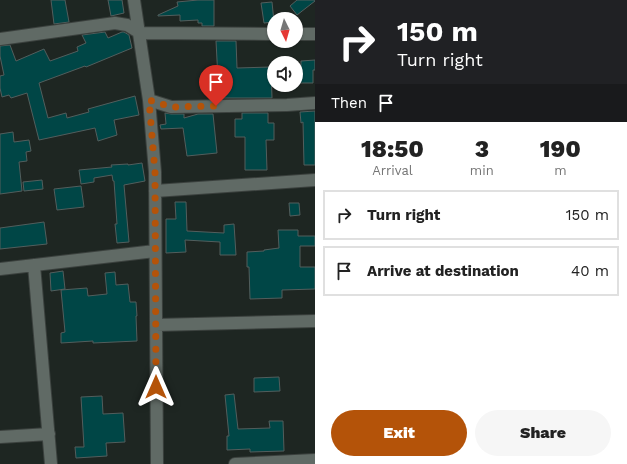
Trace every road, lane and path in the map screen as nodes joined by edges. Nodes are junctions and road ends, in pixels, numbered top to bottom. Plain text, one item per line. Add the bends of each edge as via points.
1 (134, 0) edge
2 (140, 33) junction
3 (267, 34) edge
4 (303, 34) edge
5 (315, 34) edge
6 (0, 39) edge
7 (149, 100) junction
8 (315, 103) edge
9 (315, 180) edge
10 (155, 191) junction
11 (155, 251) junction
12 (34, 265) junction
13 (0, 269) edge
14 (315, 321) edge
15 (156, 325) junction
16 (49, 434) junction
17 (0, 437) edge
18 (315, 460) edge
19 (51, 464) edge
20 (157, 464) edge
21 (235, 464) edge

1 - 2 street
2 - 3 street
2 - 6 street via 127,25 115,23
2 - 7 street
4 - 5 street
7 - 8 street via 171,107
7 - 10 street
9 - 10 street
10 - 11 street
11 - 12 street
11 - 15 street
12 - 13 street
12 - 16 street
14 - 15 street
15 - 20 street
16 - 17 street
16 - 19 street
18 - 21 street

